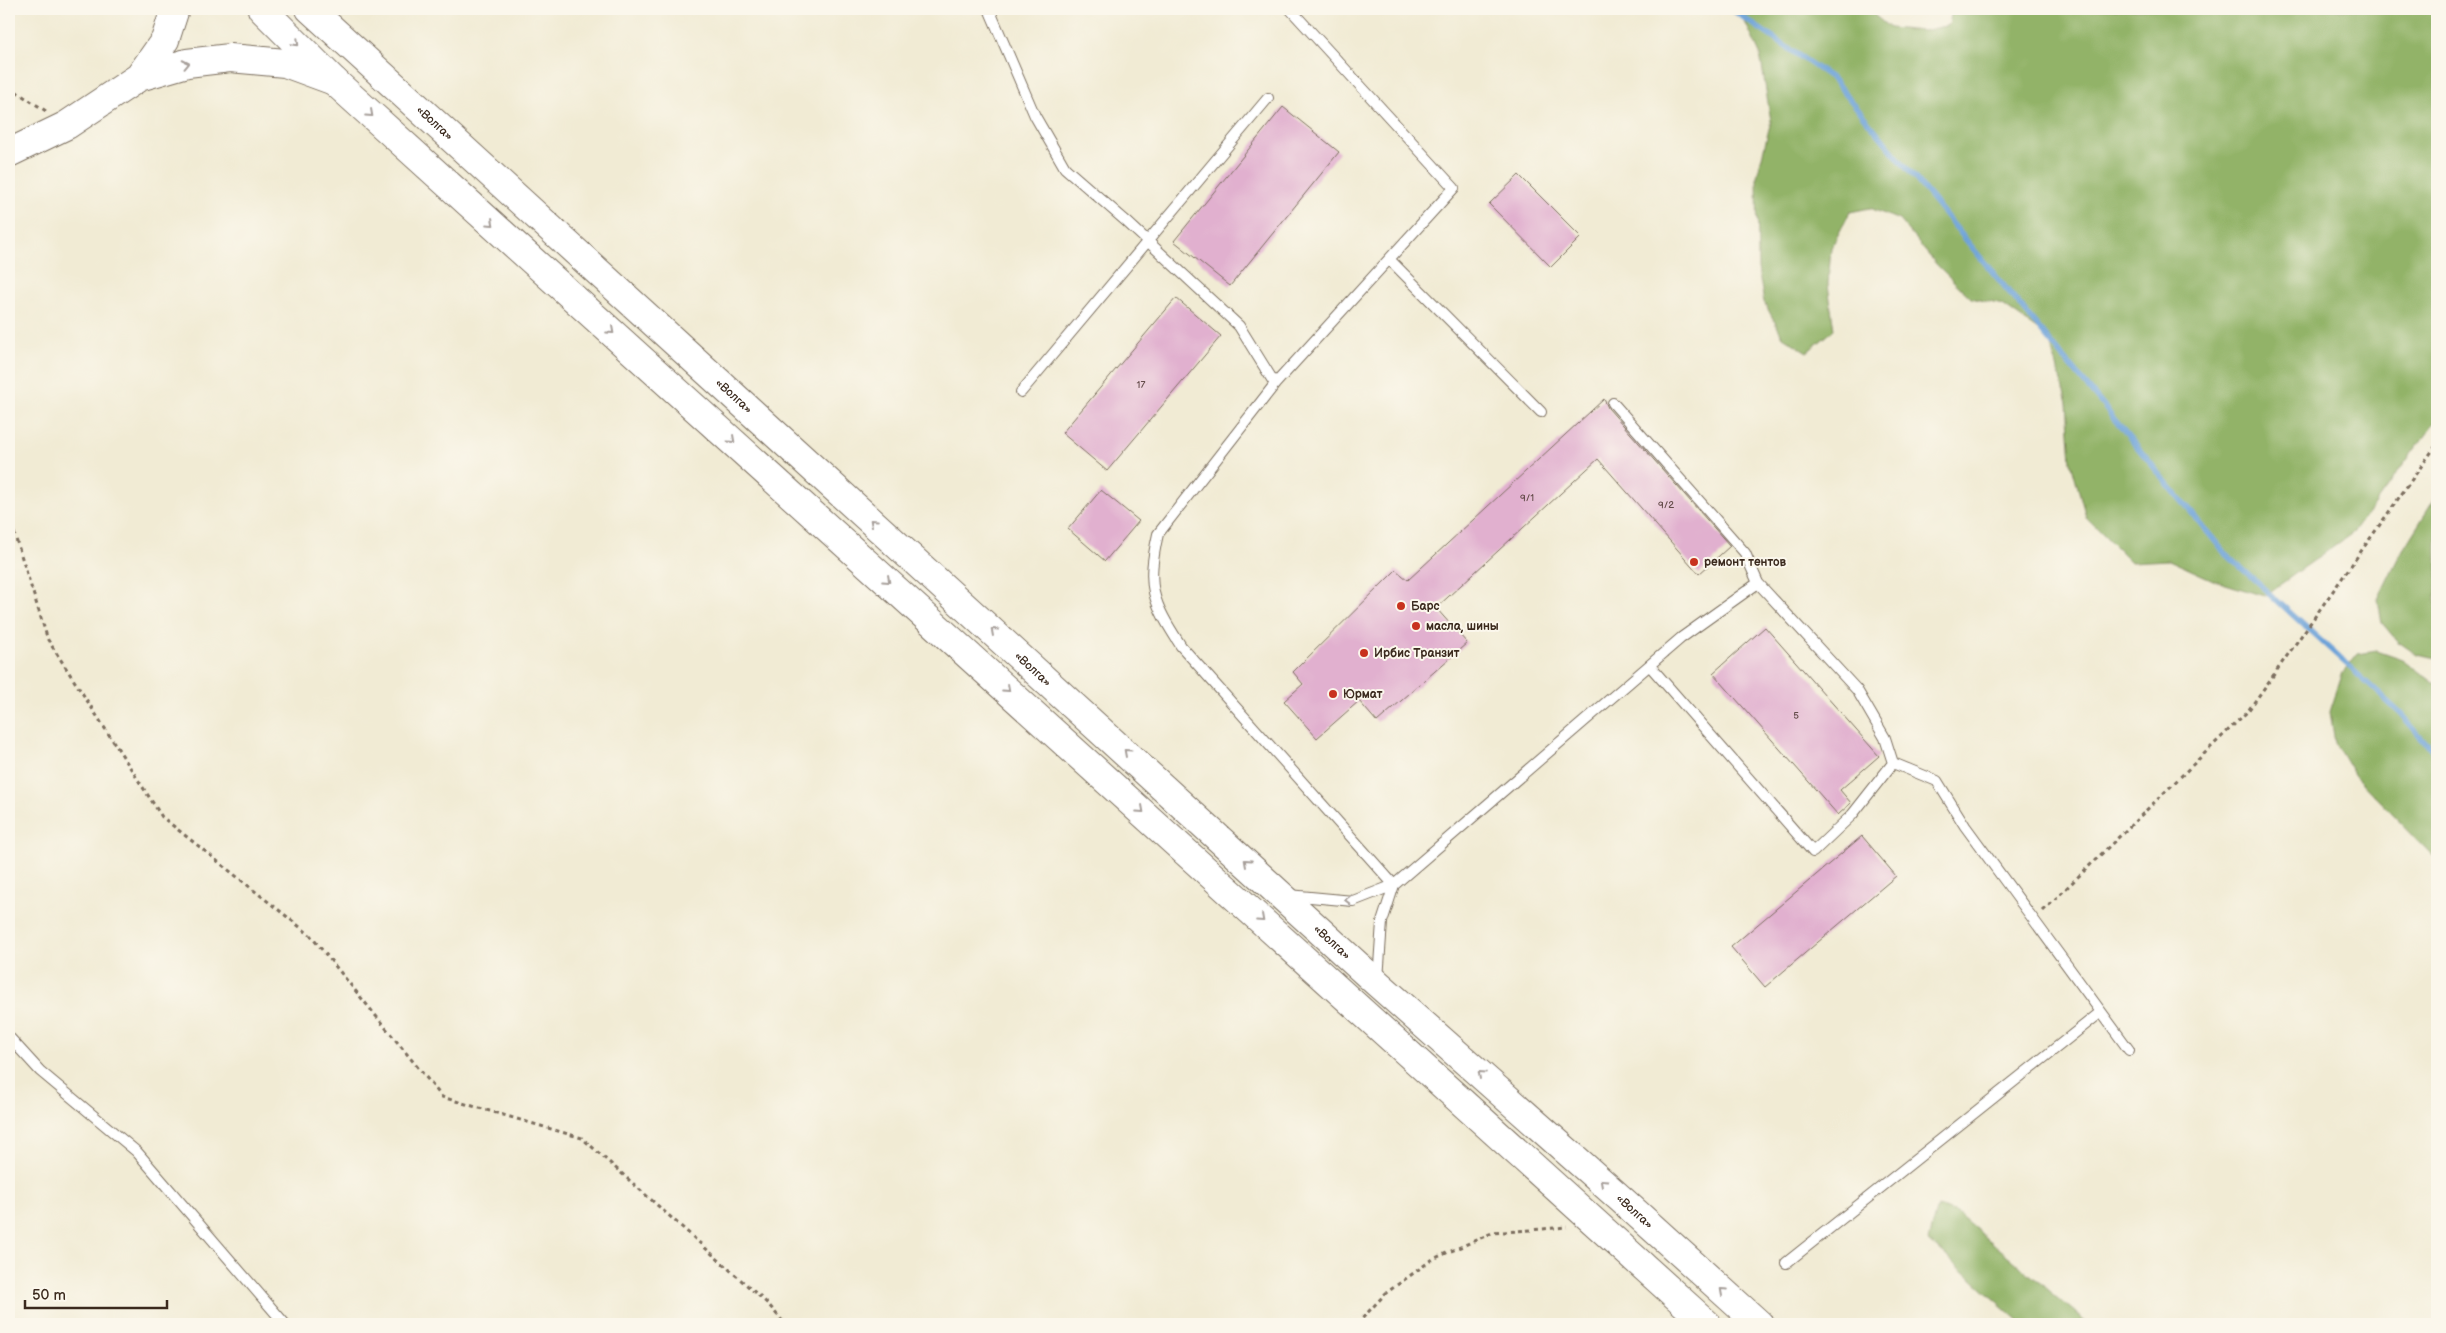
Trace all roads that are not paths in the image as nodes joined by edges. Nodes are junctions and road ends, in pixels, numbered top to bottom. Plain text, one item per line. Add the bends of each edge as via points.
1 (175, 9) edge
2 (262, 9) edge
3 (310, 9) edge
4 (989, 9) edge
5 (1290, 9) edge
6 (138, 77) junction
7 (334, 81) junction
8 (1268, 98) dead end
9 (9, 153) edge
10 (1147, 240) junction
11 (1389, 259) junction
12 (1275, 384) junction
13 (1021, 392) dead end
14 (1613, 403) dead end
15 (1541, 412) dead end
16 (1758, 582) junction
17 (1650, 666) junction
18 (1894, 763) junction
19 (1394, 885) junction
20 (1283, 895) junction
21 (1377, 982) junction
22 (2101, 1012) junction
23 (9, 1037) edge
24 (2129, 1050) dead end
25 (1786, 1263) dead end
26 (285, 1324) edge
27 (1707, 1324) edge
28 (1759, 1324) edge

1 - 6 main road via 165,40
2 -> 7 main road
20 -> 3 main road, «Волга»
4 - 10 lane via 1035,116 1065,168
5 - 11 lane via 1454,188
6 -> 7 main road via 187,63 230,58 285,64
6 - 9 main road via 67,125
7 -> 27 main road
8 - 10 lane
10 - 12 lane via 1239,326
10 - 13 lane
11 - 12 lane
11 - 15 lane
12 - 19 lane via 1158,534 1152,562 1152,585 1159,611 1181,646
14 - 16 lane via 1745,553
16 - 17 lane via 1681,638
16 - 18 lane via 1857,690 1885,738
17 - 18 lane via 1813,852 1852,815
17 - 19 lane
18 - 22 lane via 1937,781 1965,826
19 -> 20 lane via 1353,901
19 - 21 lane via 1382,922
20 - 21 main road, «Волга»
28 -> 21 main road, «Волга»
22 - 24 lane
22 - 25 lane
23 - 26 lane via 40,1071 137,1152

